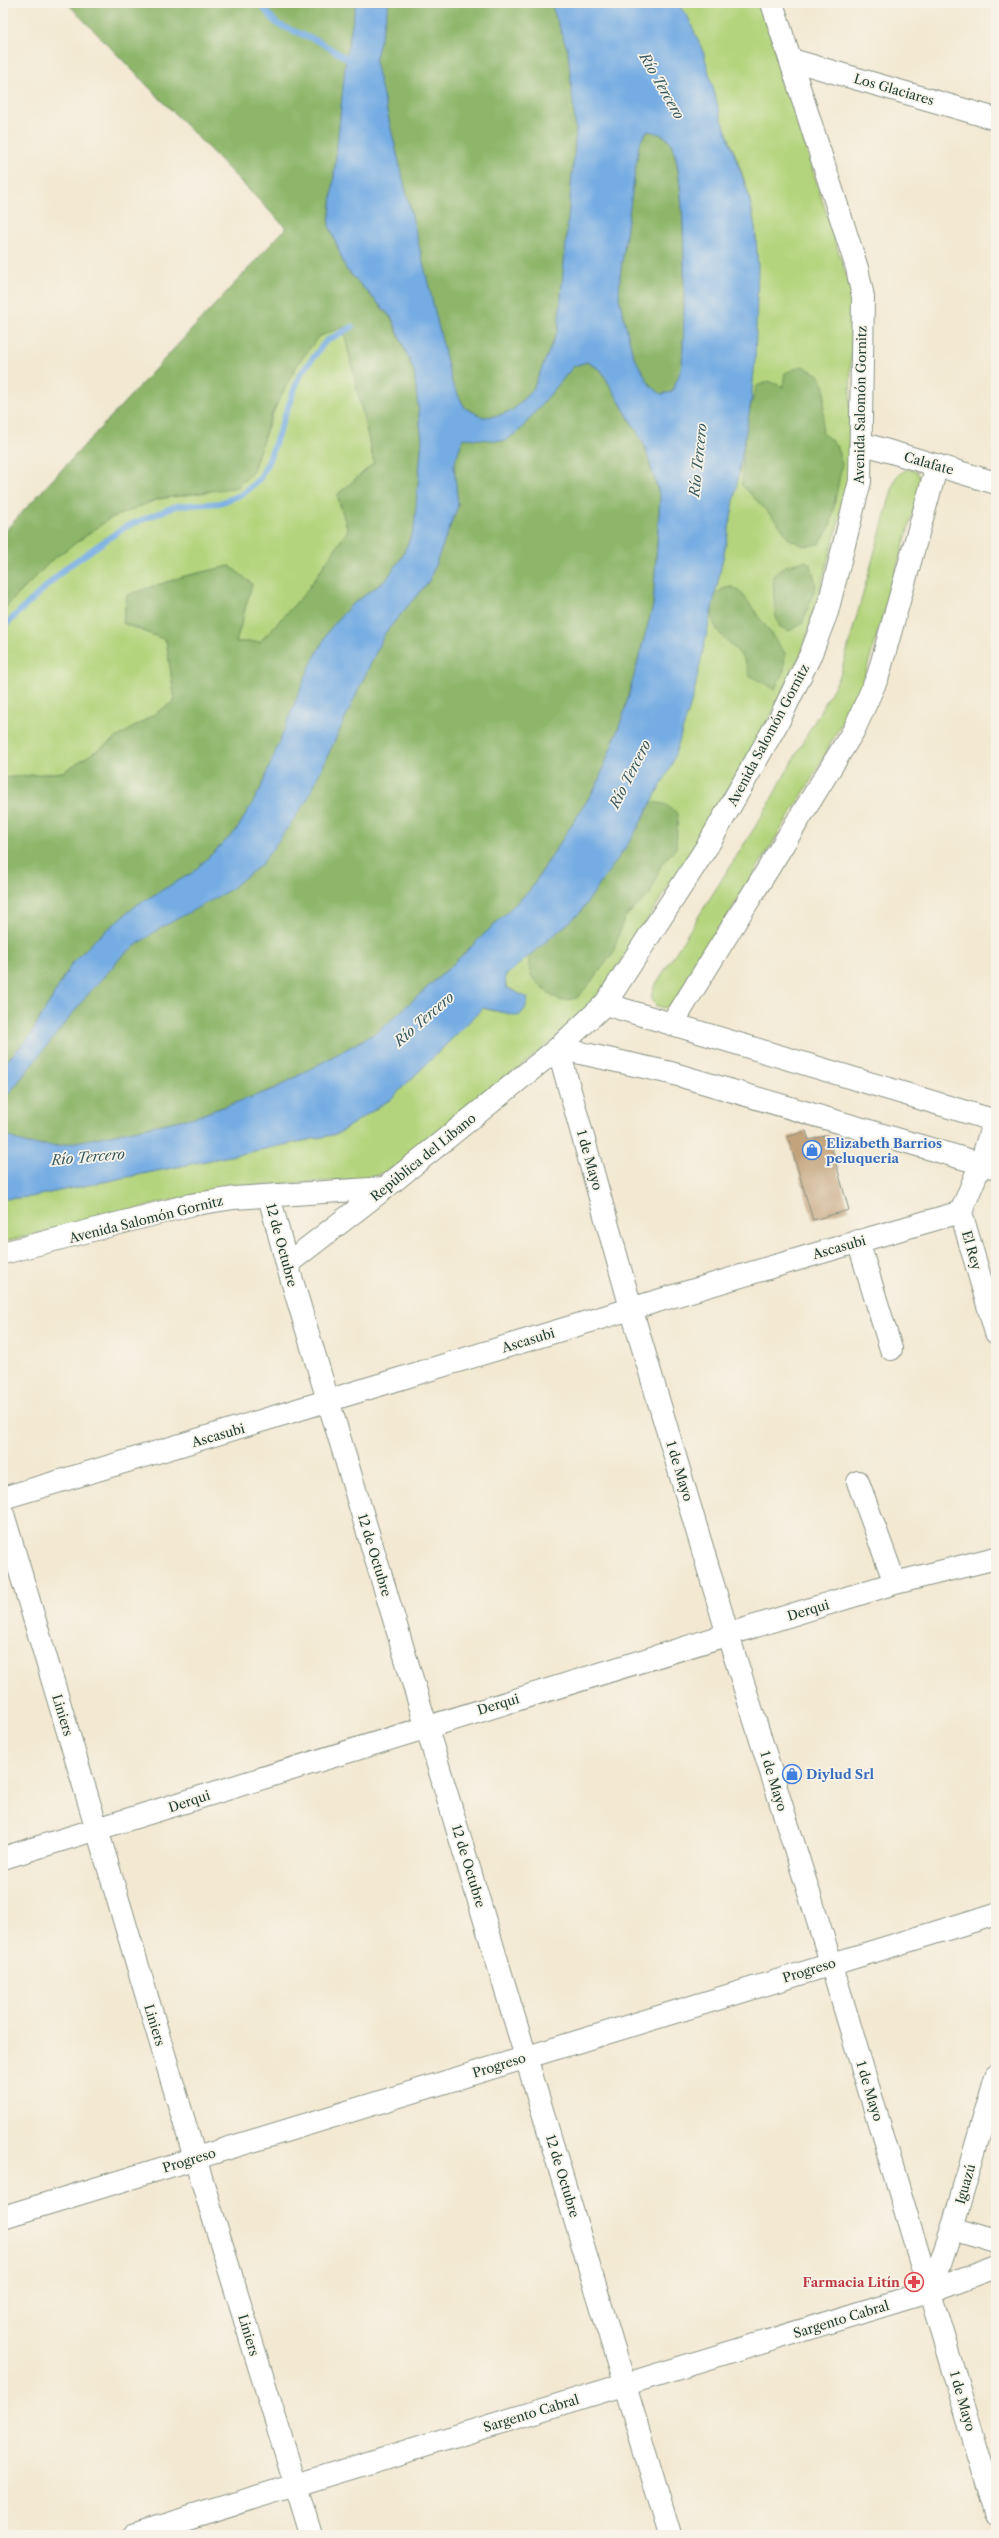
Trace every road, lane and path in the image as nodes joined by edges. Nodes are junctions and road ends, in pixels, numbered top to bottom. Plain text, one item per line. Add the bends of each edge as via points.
1 (772, 3) edge
2 (792, 60) junction
3 (996, 119) edge
4 (861, 443) junction
5 (936, 465) junction
6 (996, 483) edge
7 (605, 1004) junction
8 (672, 1024) junction
9 (558, 1048) junction
10 (995, 1121) edge
11 (988, 1166) edge
12 (385, 1188) junction
13 (269, 1196) junction
14 (961, 1212) junction
15 (858, 1241) junction
16 (3, 1253) edge
17 (287, 1264) junction
18 (631, 1308) junction
19 (996, 1333) edge
20 (891, 1349) dead end
21 (328, 1402) junction
22 (858, 1482) dead end
23 (3, 1498) edge
24 (3, 1514) edge
25 (996, 1558) edge
26 (895, 1583) junction
27 (728, 1635) junction
28 (427, 1726) junction
29 (97, 1830) junction
30 (3, 1858) edge
31 (996, 1914) edge
32 (831, 1963) junction
33 (527, 2057) junction
34 (996, 2076) edge
35 (195, 2158) junction
36 (3, 2217) edge
37 (952, 2229) junction
38 (996, 2242) edge
39 (996, 2267) edge
40 (931, 2292) junction
41 (625, 2385) junction
42 (295, 2485) junction
43 (996, 2513) edge
44 (132, 2535) edge
45 (311, 2535) edge
46 (670, 2535) edge

1 - 2 street, Avenida Salomón Gornitz
2 - 3 street, Los Glaciares
2 - 4 street, Avenida Salomón Gornitz via 861,282
4 - 5 street, Calafate
4 - 7 street, Avenida Salomón Gornitz via 860,481 852,518 828,612 810,656 779,720 708,845
5 - 6 street, Calafate
5 - 8 street via 878,676 854,730
7 - 8 street
7 - 9 street, Avenida Salomón Gornitz
8 - 10 street
9 - 11 street via 671,1073
9 - 12 street, República del Líbano
9 - 18 street, 1 de Mayo
10 - 11 street
11 - 14 street
12 - 13 street, Avenida Salomón Gornitz
12 - 17 street, República del Líbano
13 - 16 street, Avenida Salomón Gornitz via 190,1205
13 - 17 street, 12 de Octubre
14 - 15 street, Ascasubi
14 - 19 street, El Rey
15 - 18 street, Ascasubi
15 - 20 street
17 - 21 street, 12 de Octubre
18 - 21 street, Ascasubi
18 - 27 street, 1 de Mayo
21 - 23 street, Ascasubi
21 - 28 street, 12 de Octubre
22 - 26 street
24 - 29 street, Liniers
25 - 26 street, Derqui
26 - 27 street, Derqui
27 - 28 street, Derqui
27 - 32 street, 1 de Mayo
28 - 29 street, Derqui
28 - 33 street, 12 de Octubre
29 - 30 street, Derqui
29 - 35 street, Liniers
31 - 32 street, Progreso
32 - 33 street, Progreso
32 - 40 street, 1 de Mayo
33 - 35 street, Progreso
33 - 41 street, 12 de Octubre
34 - 37 street, Iguazú
35 - 36 street, Progreso
35 - 42 street, Liniers
37 - 38 street
37 - 40 street, Iguazú
39 - 40 street, Sargento Cabral
40 - 41 street, Sargento Cabral
40 - 43 street, 1 de Mayo
41 - 42 street, Sargento Cabral
41 - 46 street, 12 de Octubre
42 - 44 street, Sargento Cabral
42 - 45 street, Liniers

